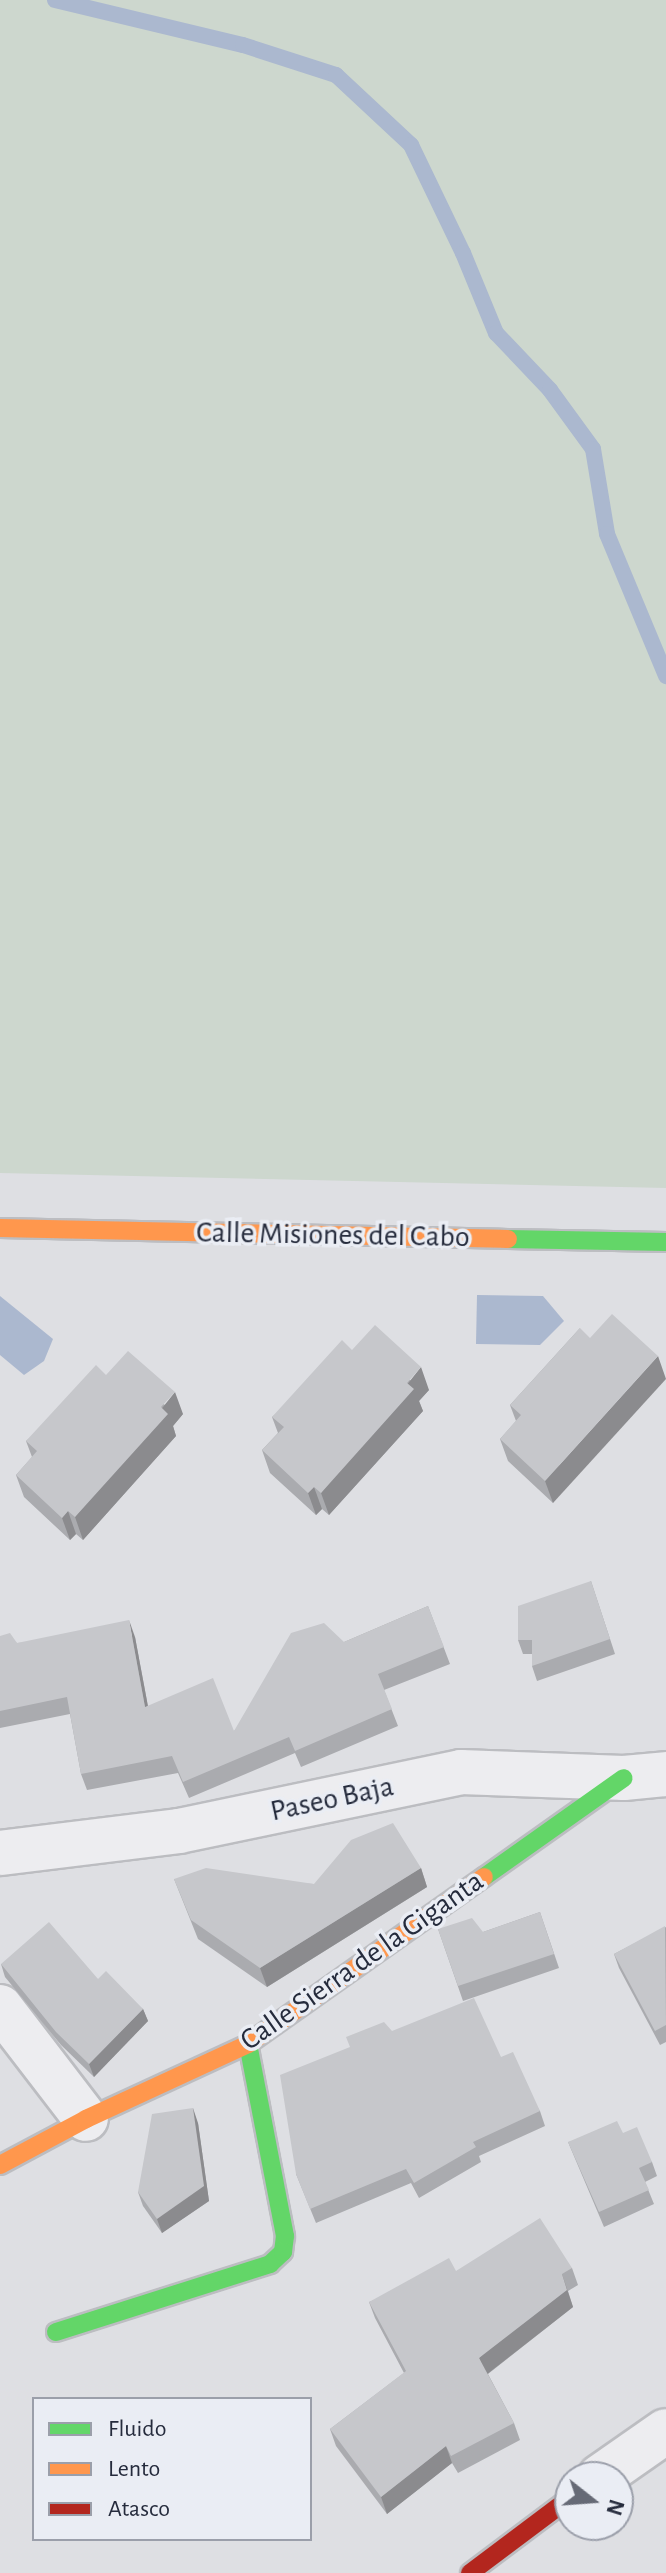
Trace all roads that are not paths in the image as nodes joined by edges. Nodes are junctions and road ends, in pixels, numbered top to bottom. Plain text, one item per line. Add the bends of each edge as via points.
1 (0, 1228) edge
2 (666, 1242) edge
3 (645, 1776) edge
4 (0, 1853) edge
5 (0, 2007) edge
6 (248, 2044) junction
7 (86, 2119) junction
8 (0, 2165) edge
9 (56, 2332) dead end
10 (666, 2431) edge
11 (623, 2461) edge
12 (554, 2510) edge
13 (470, 2573) edge

1 - 2 street, Calle Misiones del Cabo
3 - 4 street, Paseo Baja via 461,1772 179,1831
3 - 6 street, Calle Sierra de la Giganta
5 - 7 street
6 - 7 street, Calle Sierra de la Giganta
6 - 9 street via 285,2236 283,2252 270,2264
7 - 8 street, Calle Sierra de la Giganta
10 - 11 street
12 - 13 street

